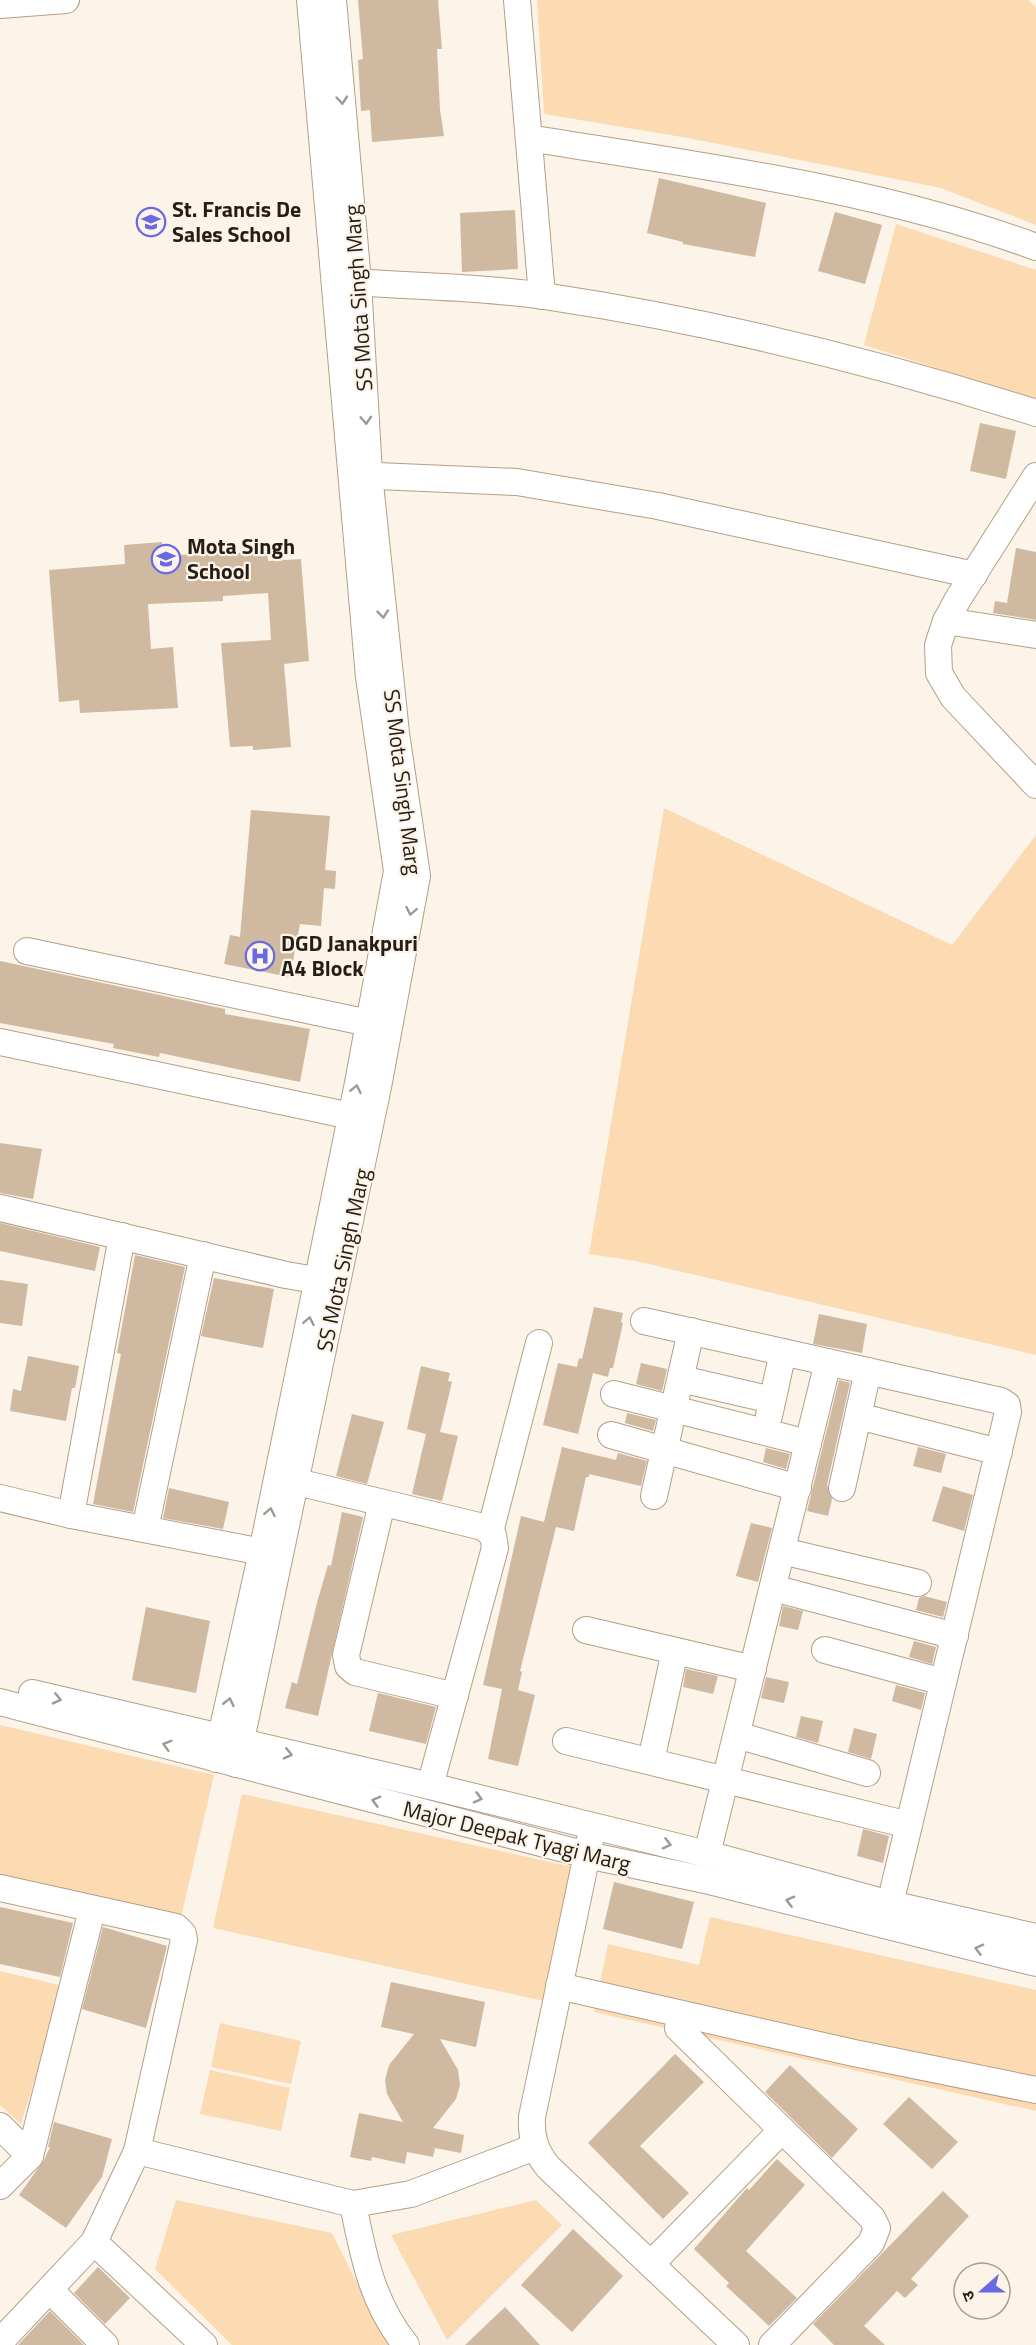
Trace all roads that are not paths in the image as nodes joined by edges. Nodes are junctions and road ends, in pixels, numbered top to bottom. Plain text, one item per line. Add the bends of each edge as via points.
1 (66, 0) edge
2 (310, 0) edge
3 (333, 0) edge
4 (517, 0) edge
5 (0, 5) edge
6 (327, 66) junction
7 (529, 138) junction
8 (340, 218) junction
9 (1036, 247) edge
10 (358, 282) junction
11 (542, 296) junction
12 (1036, 413) edge
13 (359, 475) junction
14 (1036, 476) edge
15 (974, 575) junction
16 (946, 621) junction
17 (1036, 635) edge
18 (1036, 785) edge
19 (27, 951) dead end
20 (369, 1023) junction
21 (0, 1042) edge
22 (351, 1116) junction
23 (0, 1208) edge
24 (122, 1236) junction
25 (203, 1255) junction
26 (327, 1282) junction
27 (644, 1320) dead end
28 (691, 1331) junction
29 (539, 1343) dead end
30 (783, 1352) junction
31 (828, 1362) junction
32 (868, 1371) junction
33 (681, 1379) junction
34 (614, 1394) dead end
35 (772, 1400) junction
36 (673, 1408) junction
37 (858, 1416) junction
38 (765, 1432) junction
39 (611, 1435) dead end
40 (808, 1443) junction
41 (664, 1450) junction
42 (999, 1452) junction
43 (297, 1482) junction
44 (798, 1488) junction
45 (842, 1488) dead end
46 (654, 1496) dead end
47 (0, 1498) edge
48 (382, 1503) junction
49 (71, 1515) junction
50 (145, 1529) junction
51 (490, 1532) junction
52 (782, 1551) junction
53 (262, 1552) junction
54 (918, 1583) dead end
55 (773, 1588) junction
56 (586, 1630) dead end
57 (955, 1636) junction
58 (825, 1650) dead end
59 (675, 1651) junction
60 (753, 1669) junction
61 (944, 1682) junction
62 (0, 1686) edge
63 (454, 1696) junction
64 (0, 1702) edge
65 (736, 1735) junction
66 (566, 1741) dead end
67 (229, 1751) junction
68 (651, 1761) junction
69 (867, 1773) dead end
70 (726, 1779) junction
71 (430, 1786) junction
72 (909, 1825) junction
73 (593, 1826) junction
74 (707, 1854) junction
75 (587, 1855) junction
76 (0, 1888) edge
77 (890, 1904) junction
78 (92, 1910) junction
79 (1036, 1937) edge
80 (1036, 1963) edge
81 (559, 1986) junction
82 (678, 2028) dead end
83 (1036, 2090) edge
84 (0, 2126) edge
85 (782, 2130) junction
86 (535, 2147) junction
87 (137, 2151) junction
88 (30, 2156) junction
89 (0, 2186) edge
90 (353, 2204) junction
91 (94, 2242) junction
92 (651, 2264) junction
93 (50, 2290) junction
94 (0, 2342) edge
95 (105, 2345) edge
96 (204, 2345) edge
97 (406, 2345) edge
98 (736, 2345) edge
99 (772, 2345) edge

1 - 5 street
2 - 6 street, SS Mota Singh Marg
3 - 6 street, SS Mota Singh Marg
4 - 7 street
6 - 8 street, SS Mota Singh Marg
7 - 9 street via 771,177 903,205
7 - 11 street
8 - 10 street, SS Mota Singh Marg
8 - 13 street, SS Mota Singh Marg
10 - 11 street
10 -> 13 street, SS Mota Singh Marg
11 - 12 street via 680,320 801,347 936,381
13 - 15 street via 517,482 647,504
13 - 20 street, SS Mota Singh Marg via 369,676 397,871
13 -> 26 street, SS Mota Singh Marg via 417,876
14 - 15 street
15 - 16 street
16 - 17 street
16 - 18 street via 938,645 939,673 953,697
19 - 20 street
22 -> 20 street, SS Mota Singh Marg
21 - 22 street
22 - 26 street, SS Mota Singh Marg
23 - 24 street
24 - 25 street
24 - 49 street
25 - 26 street
25 - 50 street
26 - 43 street, SS Mota Singh Marg
53 -> 26 street, SS Mota Singh Marg
27 - 28 street
28 - 30 street
28 - 33 street
29 - 51 street
30 - 31 street
30 - 35 street
31 - 32 street
31 - 40 street
32 - 37 street
32 - 42 street via 1001,1401 1008,1412
33 - 35 street
33 - 36 street
34 - 36 street
35 - 38 street
36 - 38 street
36 - 41 street
37 - 42 street
37 - 45 street
38 - 40 street
39 - 41 street
40 - 44 street
41 - 44 street
41 - 46 street
42 - 57 street
43 - 48 street
43 - 67 street, SS Mota Singh Marg
44 - 52 street
47 - 49 street
48 - 51 street
48 - 63 street via 346,1655 348,1666 355,1672
49 - 50 street
50 - 53 street
51 - 63 street via 495,1548
52 - 54 street
52 - 55 street
67 -> 53 street, SS Mota Singh Marg
55 - 57 street
55 - 60 street
56 - 59 street
57 - 61 street
58 - 61 street
59 - 60 street
59 - 68 street
60 - 65 street
61 - 72 street
62 -> 67 street, Major Deepak Tyagi Marg
63 - 71 street
67 -> 64 street, Major Deepak Tyagi Marg
65 - 69 street
65 - 70 street
66 - 68 street
67 -> 71 street, Major Deepak Tyagi Marg
75 -> 67 street, Major Deepak Tyagi Marg
68 - 70 street
70 - 72 street
70 - 74 street
71 -> 73 street, Major Deepak Tyagi Marg
72 - 77 street
73 -> 74 street, Major Deepak Tyagi Marg
73 - 75 street
74 - 77 street, Major Deepak Tyagi Marg
80 -> 75 street, Major Deepak Tyagi Marg via 705,1880
75 - 81 street
76 - 78 street
77 - 79 street, Major Deepak Tyagi Marg
78 - 87 street via 176,1927 183,1934
78 - 88 street
81 - 83 street
81 - 86 street via 532,2116
82 - 85 street
84 - 88 street
85 - 92 street
85 - 99 street via 872,2218 877,2228 871,2243
86 - 90 street via 411,2194
86 - 92 street via 548,2167
87 - 90 street
87 - 91 street
88 - 89 street
90 - 97 street via 371,2284
91 - 93 street
91 - 96 street
92 - 98 street
93 - 94 street
93 - 95 street

